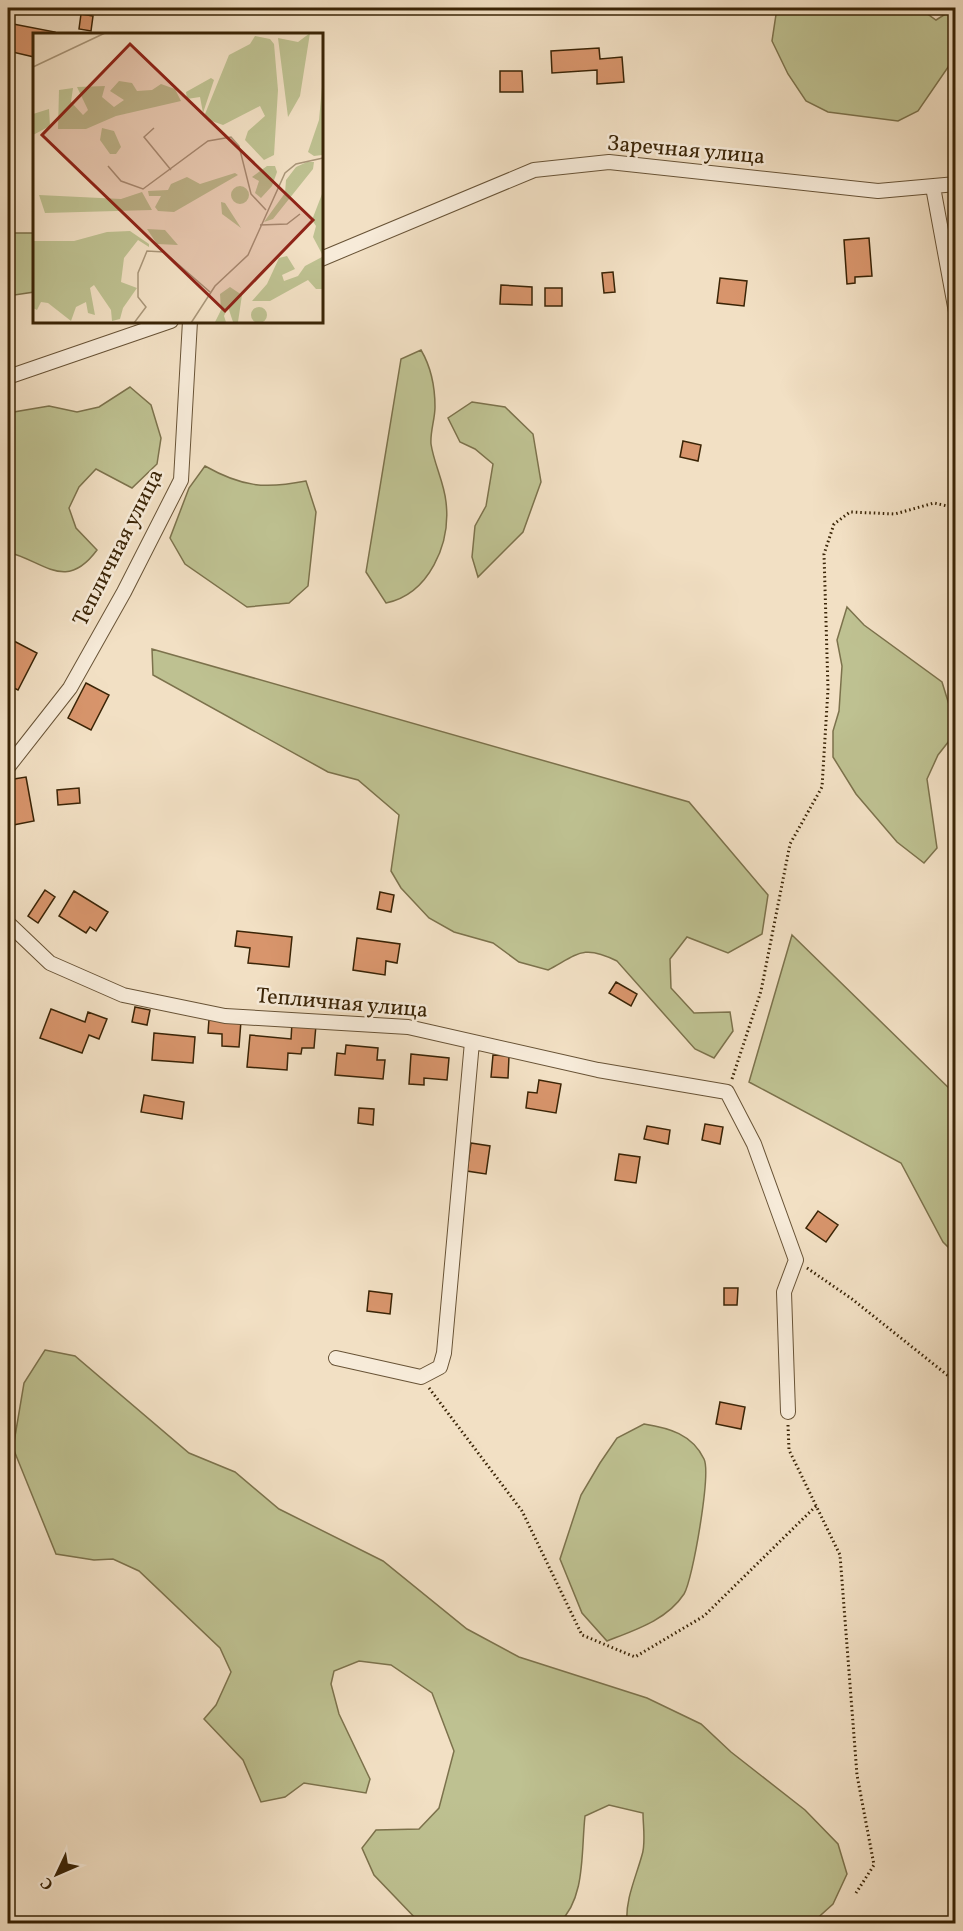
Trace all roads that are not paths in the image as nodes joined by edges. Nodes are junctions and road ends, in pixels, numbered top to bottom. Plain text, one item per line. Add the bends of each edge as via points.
1 (956, 184) edge
2 (933, 187) junction
3 (322, 259) edge
4 (956, 312) edge
5 (168, 322) edge
6 (190, 322) edge
7 (8, 377) edge
8 (8, 767) edge
9 (8, 923) edge
10 (472, 1042) junction
11 (336, 1358) dead end
12 (788, 1412) road end

1 - 2 street, Заречная улица
2 - 3 street, Заречная улица via 878,192 609,162 534,170
2 - 4 street
5 - 7 street
6 - 8 street, Тепличная улица via 181,480 70,688
9 - 10 street, Тепличная улица via 50,963 123,995 225,1016 408,1027
10 - 11 street via 440,1367 421,1377
10 - 12 street, Тепличная улица via 598,1070 728,1092 754,1144 796,1260 784,1292

